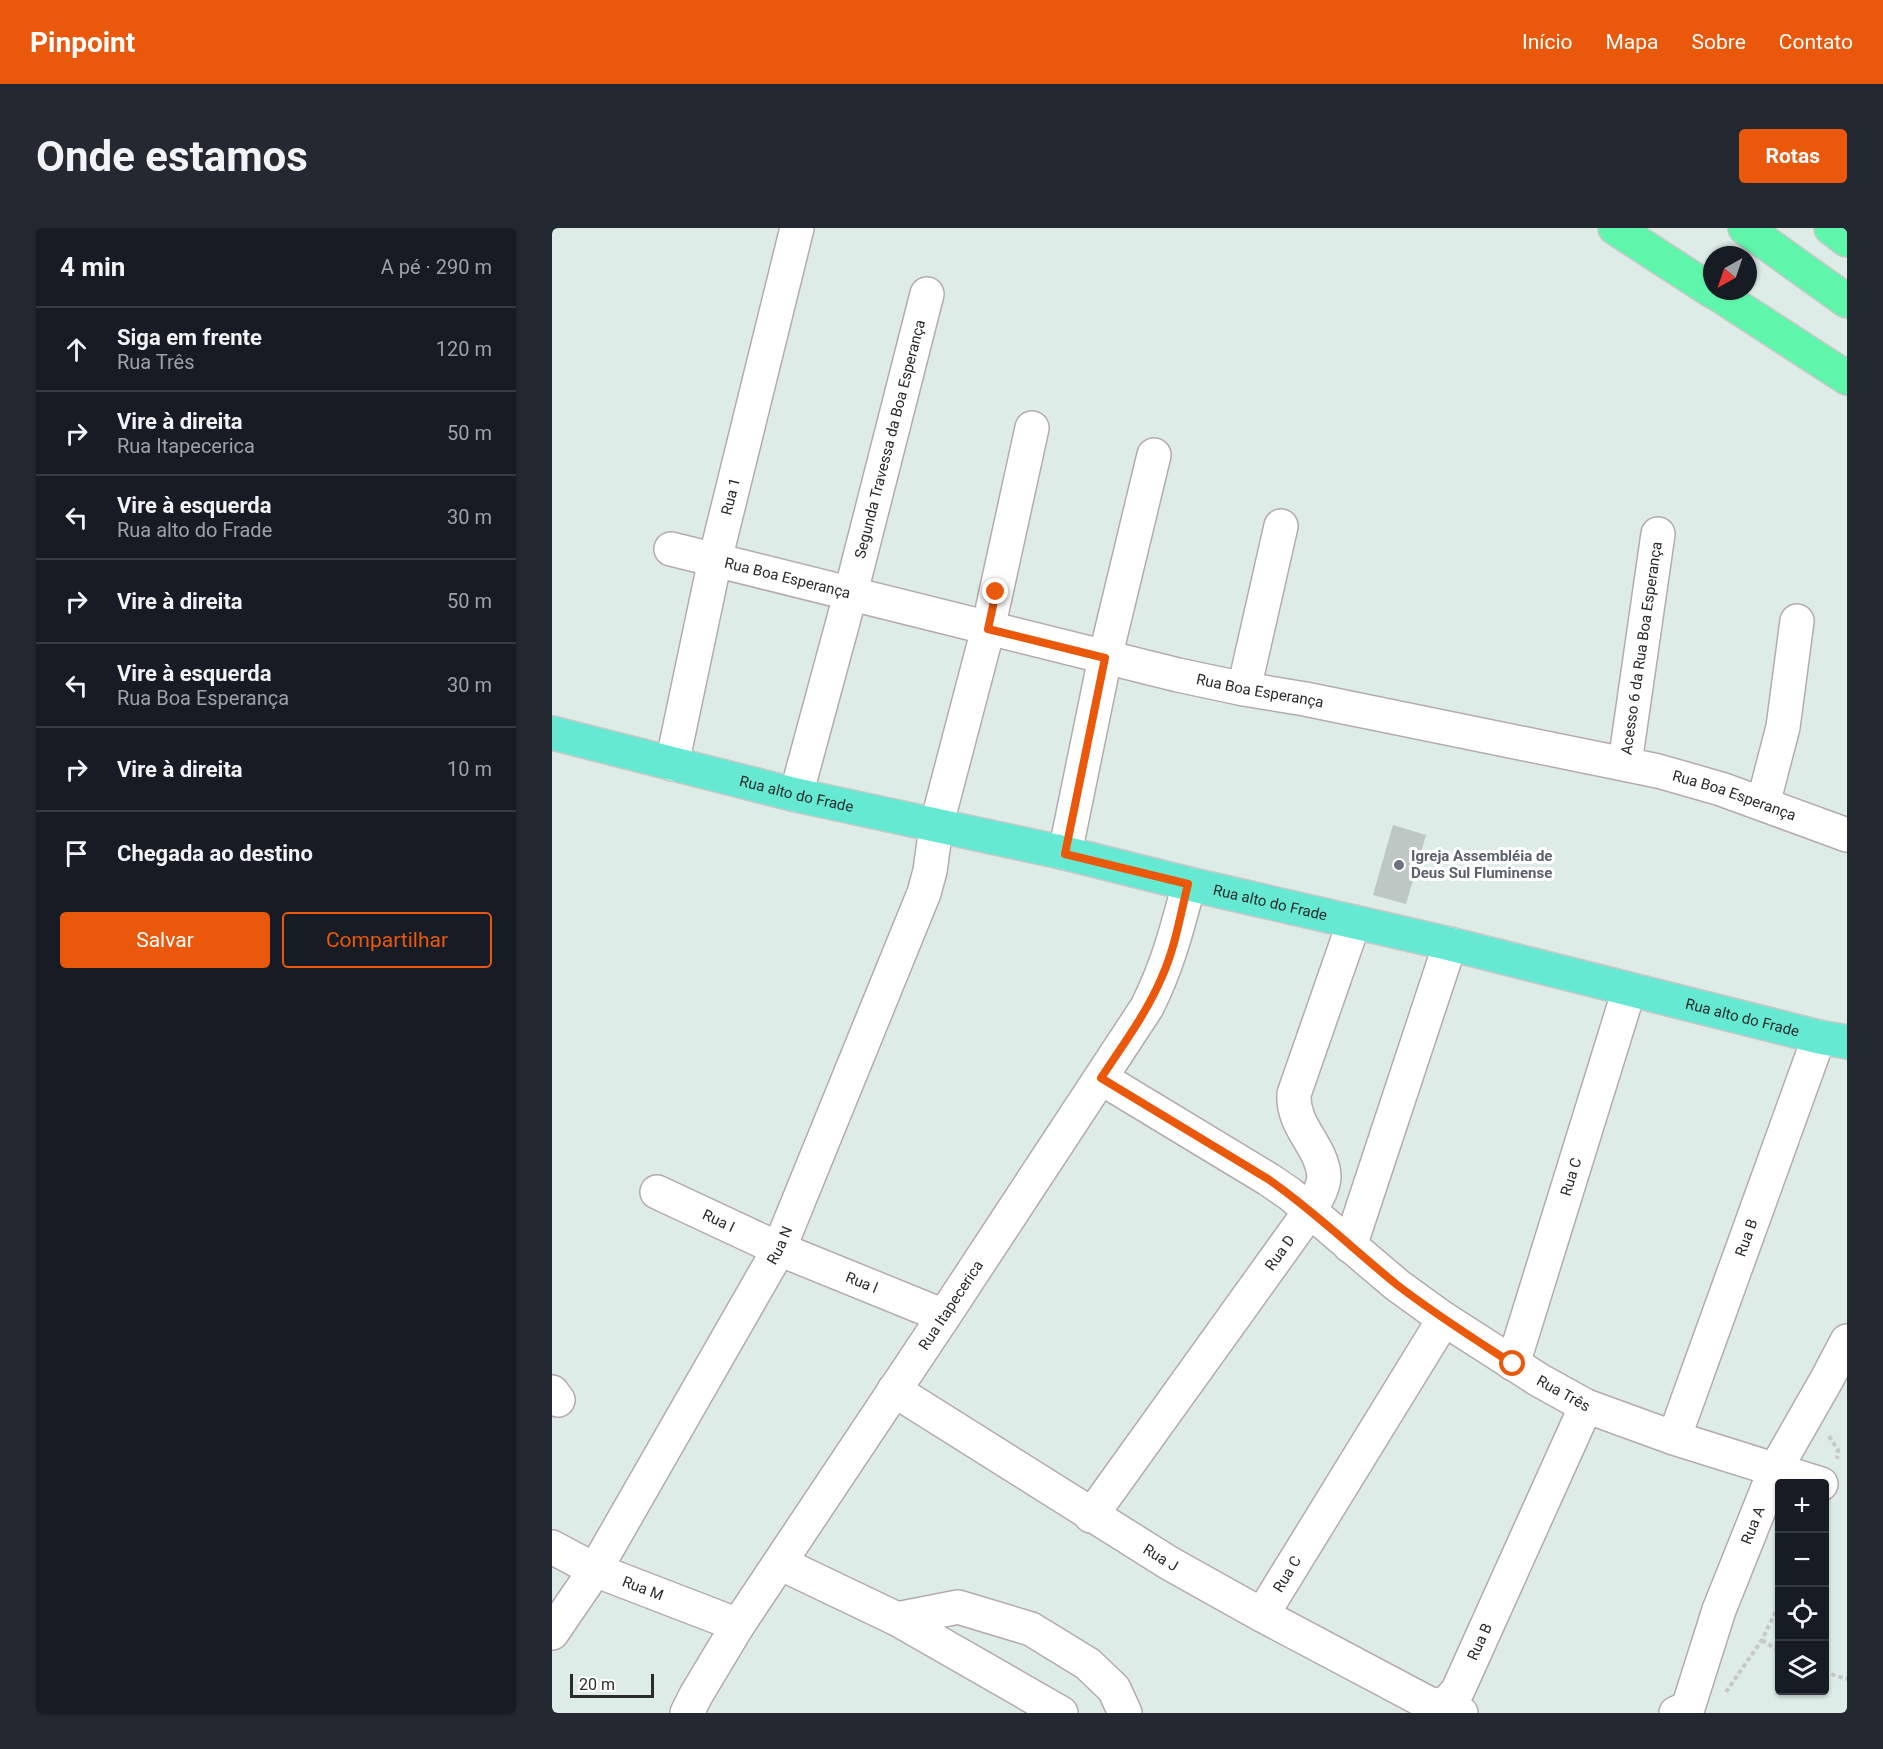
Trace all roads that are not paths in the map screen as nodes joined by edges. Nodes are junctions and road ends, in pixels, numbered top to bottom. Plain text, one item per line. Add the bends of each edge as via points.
1 (797, 228) edge
2 (1616, 228) edge
3 (1745, 228) edge
4 (1831, 228) edge
5 (1847, 240) edge
6 (1703, 285) edge
7 (927, 294) dead end
8 (1726, 300) edge
9 (1847, 301) edge
10 (1847, 378) edge
11 (1032, 428) dead end
12 (1154, 455) dead end
13 (1281, 526) dead end
14 (1658, 534) dead end
15 (671, 549) dead end
16 (715, 560) junction
17 (851, 592) junction
18 (1797, 621) dead end
19 (988, 629) junction
20 (1105, 658) junction
21 (1244, 689) junction
22 (552, 733) edge
23 (672, 764) junction
24 (1625, 764) junction
25 (796, 795) junction
26 (1763, 804) junction
27 (936, 826) junction
28 (1847, 835) edge
29 (1065, 854) junction
30 (1188, 884) junction
31 (1354, 922) junction
32 (1450, 944) junction
33 (1629, 990) junction
34 (1833, 1039) edge
35 (1101, 1078) junction
36 (657, 1192) dead end
37 (1310, 1211) junction
38 (1350, 1246) junction
39 (779, 1249) junction
40 (944, 1316) junction
41 (1444, 1319) junction
42 (1847, 1341) edge
43 (1513, 1364) junction
44 (894, 1390) junction
45 (1586, 1406) junction
46 (1674, 1438) junction
47 (1775, 1470) junction
48 (1806, 1479) edge
49 (1829, 1486) edge
50 (1847, 1491) edge
51 (1091, 1516) junction
52 (552, 1547) edge
53 (780, 1563) junction
54 (595, 1570) junction
55 (1262, 1616) junction
56 (897, 1619) junction
57 (738, 1625) junction
58 (552, 1632) edge
59 (1450, 1709) edge
60 (687, 1713) edge
61 (1061, 1713) edge
62 (1125, 1713) edge
63 (1676, 1713) edge

1 - 16 street, Rua 1
2 - 6 highway
3 - 9 highway
4 - 5 highway
7 - 17 street, Segunda Travessa da Boa Esperança
8 - 10 highway
11 - 19 street, Rua N
12 - 20 street
13 - 21 street
14 - 24 street, Acesso 6 da Rua Boa Esperança
15 - 16 street, Rua Boa Esperança
16 - 17 street, Rua Boa Esperança
16 - 23 street, Rua 1
17 - 19 street, Rua Boa Esperança
17 - 25 street, Segunda Travessa da Boa Esperança
18 - 26 street via 1783,727
19 - 20 street, Rua Boa Esperança
19 - 27 street, Rua N
20 - 21 street, Rua Boa Esperança
20 - 29 street
21 - 24 street, Rua Boa Esperança
22 - 23 main road, Rua alto do Frade
23 - 25 main road, Rua alto do Frade
24 - 26 street, Rua Boa Esperança via 1681,776
25 - 27 main road, Rua alto do Frade
26 - 28 street, Rua Boa Esperança
27 - 29 main road, Rua alto do Frade
27 - 39 street, Rua N via 924,893
29 - 30 main road, Rua alto do Frade
30 - 31 main road, Rua alto do Frade
30 - 35 street, Rua Itapecerica via 1162,978
31 - 32 main road, Rua alto do Frade
31 - 37 street, Rua D via 1294,1094 1294,1111 1324,1177
32 - 33 main road, Rua alto do Frade
32 - 38 street
33 - 34 main road, Rua alto do Frade
33 - 43 street, Rua C
34 - 46 street, Rua B
35 - 37 street, Rua Três via 1268,1179
35 - 40 street, Rua Itapecerica
36 - 39 street, Rua I
37 - 38 street, Rua Três
37 - 51 street, Rua D
38 - 41 street, Rua Três
39 - 40 street, Rua l
39 - 54 street, Rua N
40 - 44 street, Rua Itapecerica
41 - 43 street, Rua Três
41 - 55 street, Rua C
42 - 47 street, Rua A
43 - 45 street, Rua Três
44 - 51 street, Rua J
44 - 53 street, Rua Itapecerica
45 - 46 street, Rua Três
45 - 59 street, Rua B via 1458,1690 1448,1702
46 - 47 street, Rua Três
47 - 48 street, Rua Três
47 - 63 street, Rua A via 1719,1611 1688,1708
49 - 50 street, Rua Três
51 - 55 street, Rua J
52 - 54 street, Rua M
53 - 56 street
53 - 57 street, Rua Itapecerica
54 - 57 street, Rua M
54 - 58 street, Rua N
55 - 59 street, Rua J via 1428,1703
56 - 61 street
56 - 62 street via 958,1607 1030,1629 1088,1664 1114,1689
57 - 60 street, Rua Itapecerica

